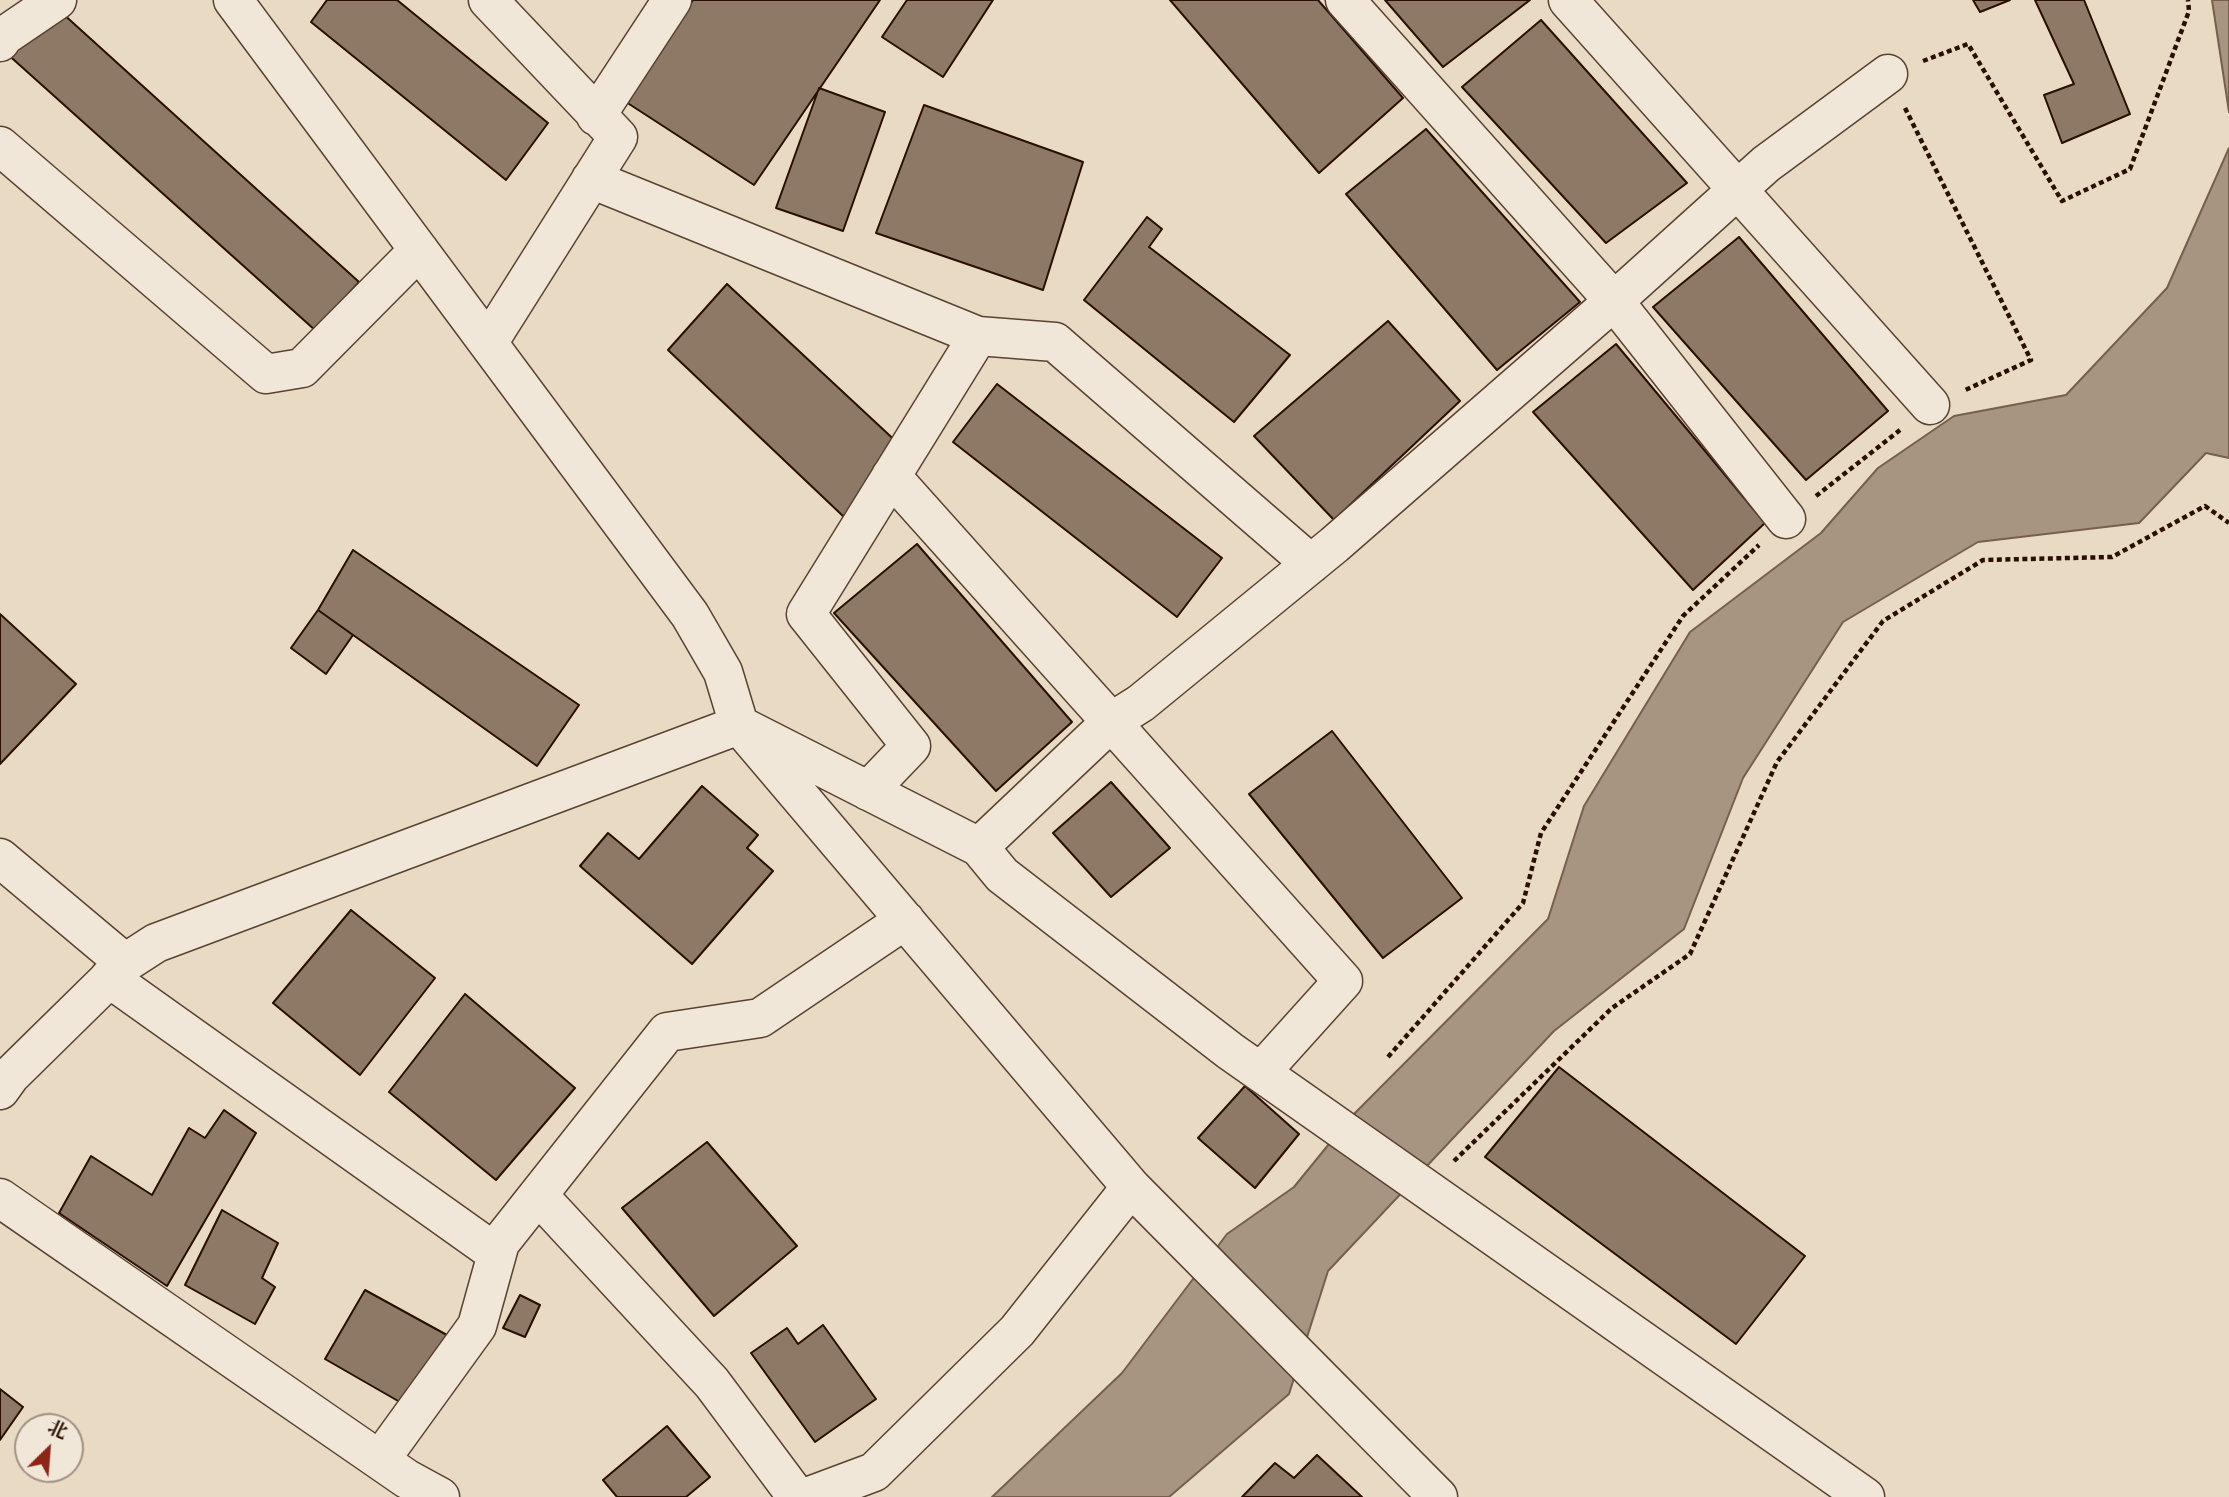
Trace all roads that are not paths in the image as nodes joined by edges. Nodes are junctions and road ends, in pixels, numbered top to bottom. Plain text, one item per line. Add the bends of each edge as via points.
1 (57, 0) edge
2 (233, 0) edge
3 (488, 0) edge
4 (672, 0) edge
5 (1345, 0) edge
6 (1568, 0) edge
7 (0, 42) edge
8 (1888, 74) road end
9 (596, 116) junction
10 (0, 146) edge
11 (592, 179) junction
12 (1738, 189) junction
13 (419, 250) junction
14 (1614, 301) junction
15 (978, 336) junction
16 (488, 343) junction
17 (1930, 405) road end
18 (891, 476) junction
19 (1786, 519) road end
20 (1311, 564) junction
21 (1111, 722) junction
22 (739, 725) junction
23 (868, 791) junction
24 (979, 847) junction
25 (0, 858) edge
26 (905, 919) junction
27 (117, 971) junction
28 (1261, 1072) junction
29 (0, 1090) edge
30 (538, 1195) junction
31 (1139, 1196) junction
32 (0, 1198) edge
33 (496, 1254) junction
34 (380, 1460) junction
35 (440, 1497) edge
36 (797, 1497) edge
37 (807, 1497) edge
38 (1438, 1497) edge
39 (1865, 1497) edge

1 - 7 street
2 - 13 street
3 - 9 street
4 - 9 street
5 - 14 street
6 - 12 street
8 - 12 street
9 - 11 street via 618,137
10 - 13 street via 266,374 302,368
11 - 15 street
11 - 16 street
12 - 14 street
12 - 17 street
13 - 16 street
14 - 19 street
14 - 20 street
15 - 18 street
15 - 20 street via 1055,342
16 - 22 street via 690,615 723,672
18 - 21 street
18 - 23 street via 806,614 911,746
20 - 21 street via 1141,703
21 - 24 street
21 - 28 street via 1343,981
22 - 23 street
22 - 26 street
22 - 27 street via 156,943
23 - 24 street
24 - 28 street via 1002,875
25 - 27 street
26 - 30 street via 760,1018 667,1032
26 - 31 street
27 - 29 street
27 - 33 street
28 - 39 street
30 - 33 street
30 - 36 street via 712,1383
31 - 37 street via 1017,1331 874,1472
31 - 38 street
32 - 34 street
33 - 34 street via 477,1326
34 - 35 street

